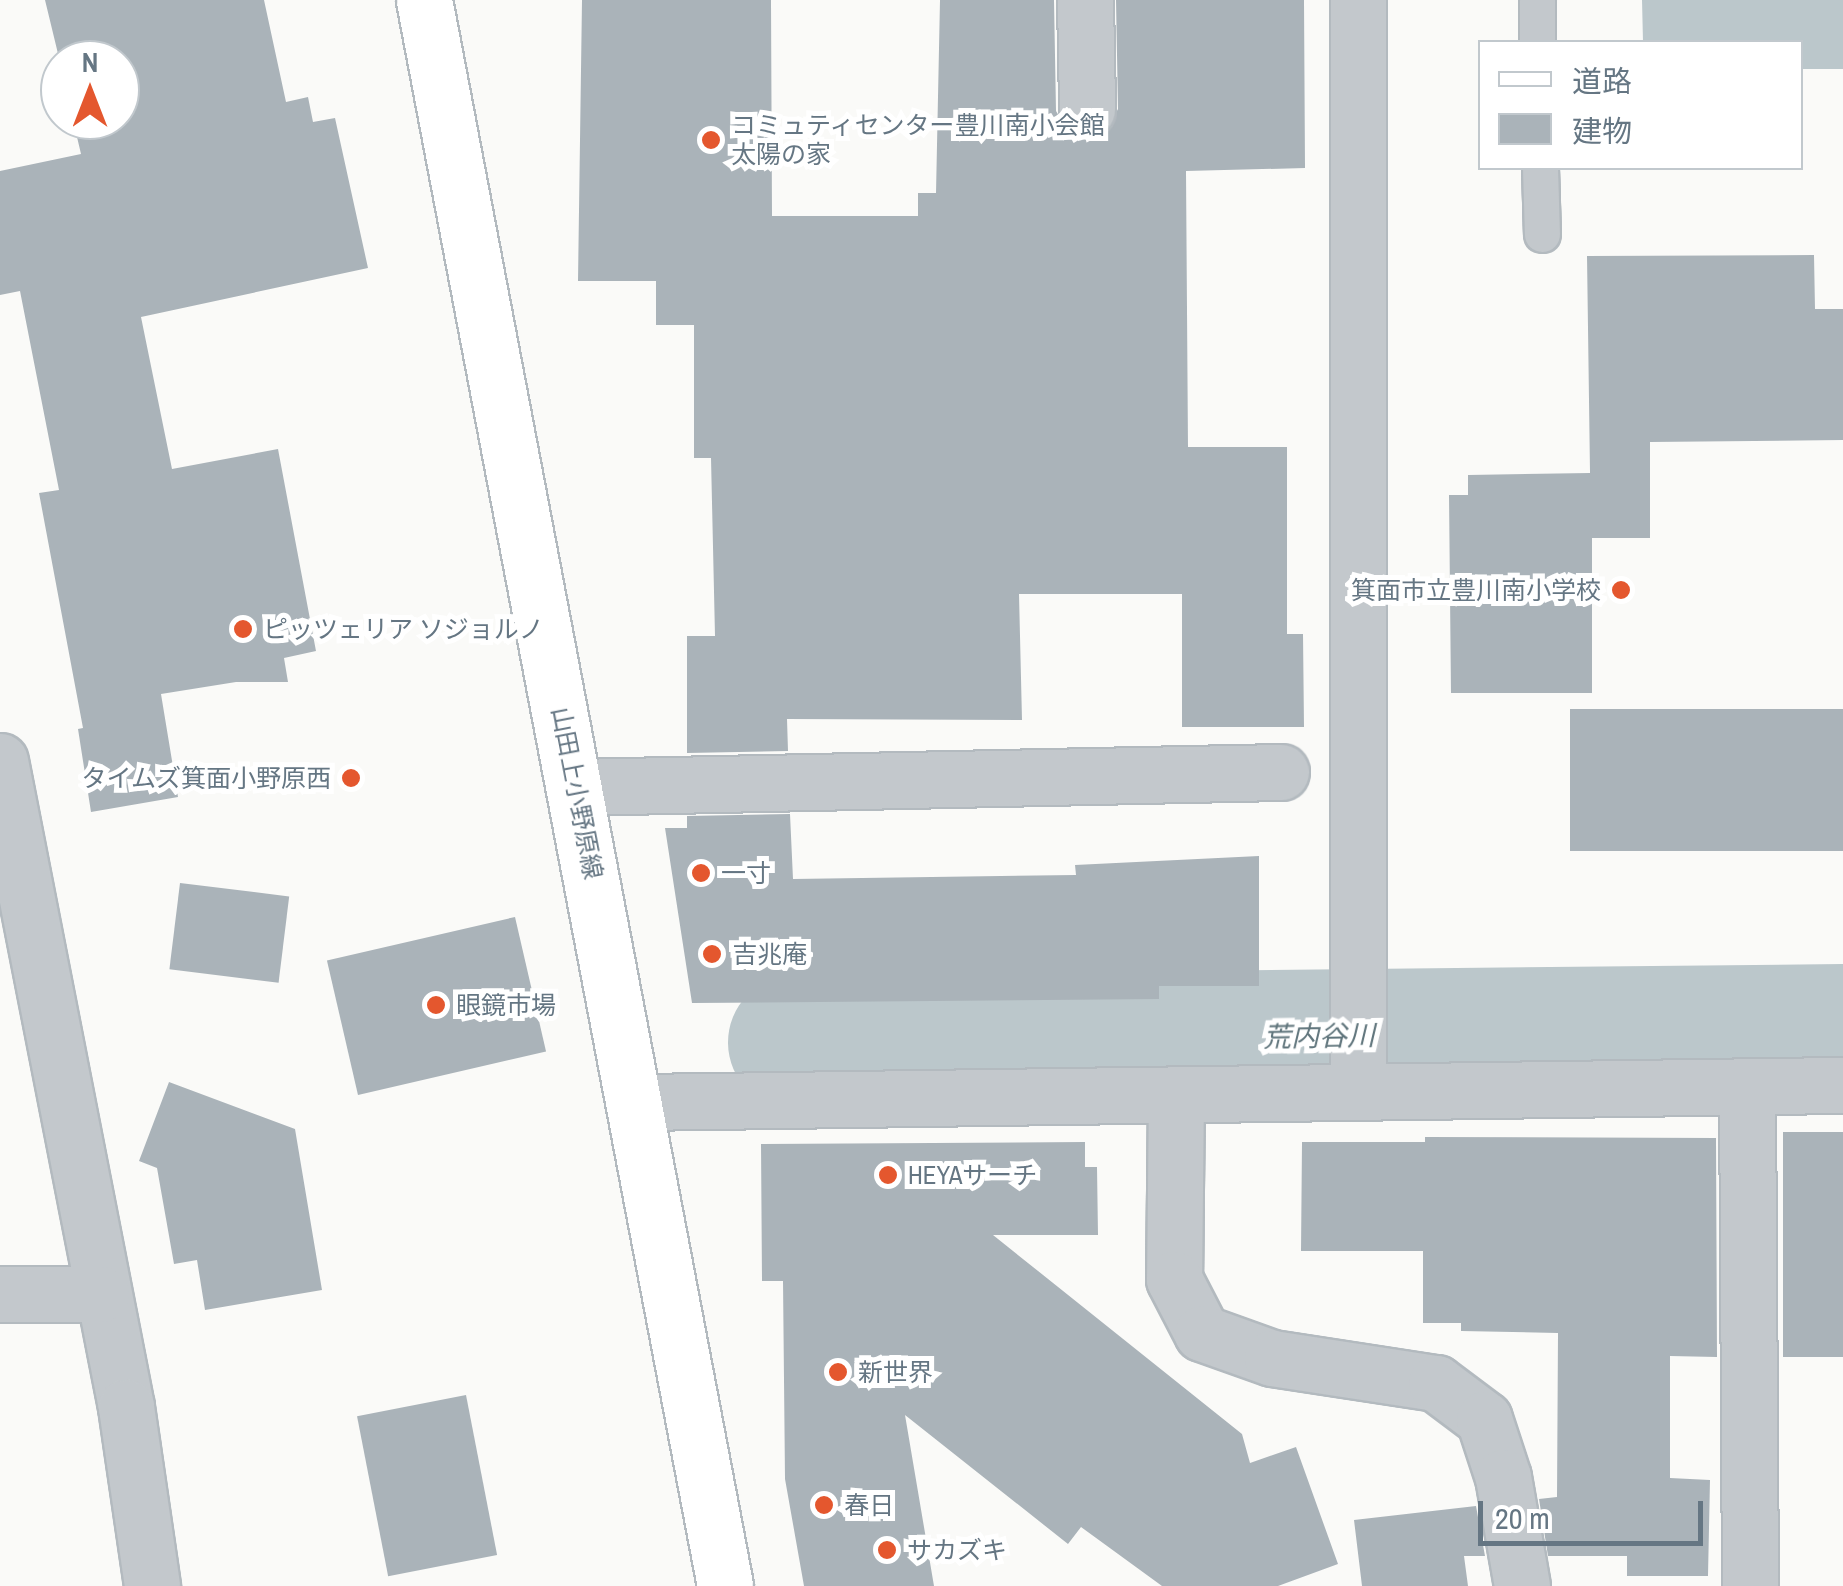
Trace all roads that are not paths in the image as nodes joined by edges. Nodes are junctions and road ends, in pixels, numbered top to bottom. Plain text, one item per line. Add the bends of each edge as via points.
1 (424, 0) edge
2 (1085, 0) edge
3 (1358, 0) edge
4 (1536, 0) edge
5 (1538, 40) edge
6 (1087, 110) dead end
7 (1540, 170) edge
8 (1542, 234) dead end
9 (0, 761) edge
10 (1281, 772) dead end
11 (576, 787) junction
12 (1357, 1075) junction
13 (1843, 1085) edge
14 (1747, 1086) junction
15 (1176, 1094) junction
16 (638, 1102) junction
17 (0, 1294) edge
18 (101, 1294) junction
19 (152, 1586) edge
20 (726, 1586) edge
21 (1522, 1586) edge
22 (1750, 1586) edge

1 - 11 main road, 山田上小野原線
2 - 6 street
3 - 12 street
4 - 5 lane
7 - 8 lane
9 - 18 street
10 - 11 street
11 - 16 main road, 山田上小野原線
12 - 14 street
12 - 15 street
13 - 14 street
14 - 22 street
15 - 16 street
15 - 21 street via 1174,1279 1202,1333 1272,1358 1436,1383 1484,1419
16 - 20 main road, 山田上小野原線
17 - 18 street
18 - 19 street

